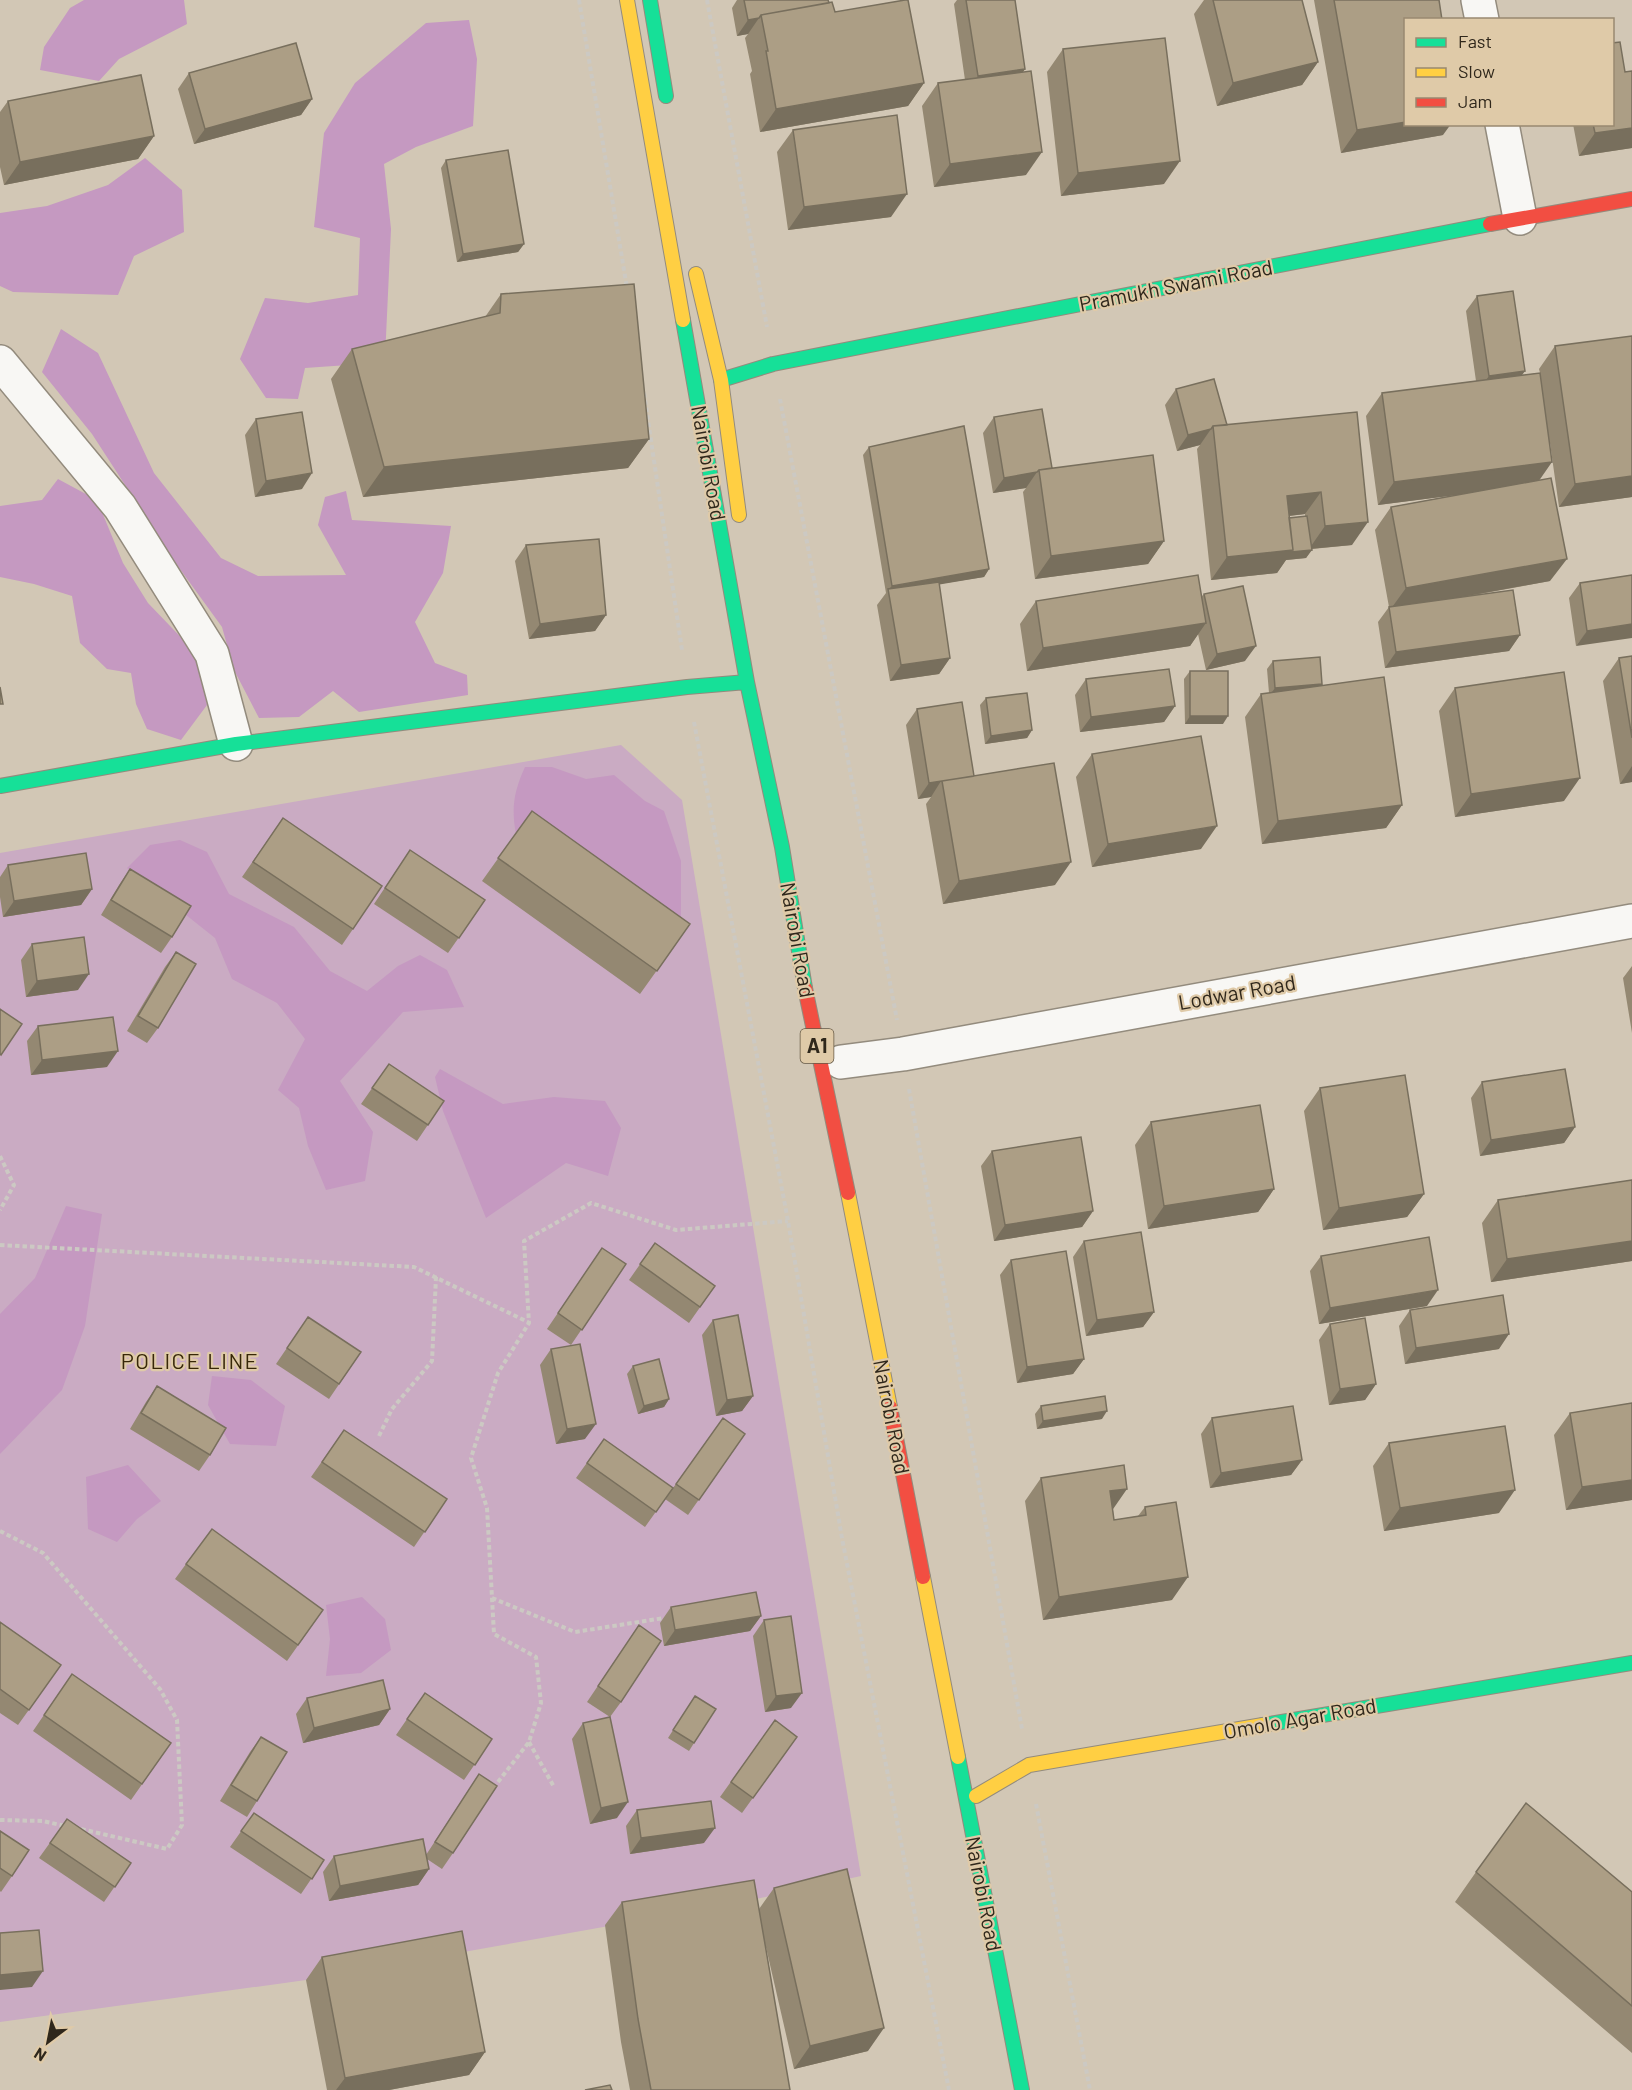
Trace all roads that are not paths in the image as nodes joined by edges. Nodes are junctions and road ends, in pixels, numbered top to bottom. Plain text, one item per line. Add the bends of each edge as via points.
1 (627, 0) edge
2 (650, 0) edge
3 (1478, 0) edge
4 (1482, 18) edge
5 (669, 112) dead end
6 (1502, 126) edge
7 (1632, 199) edge
8 (1520, 218) junction
9 (693, 260) dead end
10 (0, 362) edge
11 (721, 380) junction
12 (741, 533) dead end
13 (747, 682) junction
14 (236, 744) junction
15 (0, 786) edge
16 (786, 796) dead end
17 (801, 877) dead end
18 (1632, 921) edge
19 (841, 1062) dead end
20 (919, 1479) dead end
21 (1632, 1663) edge
22 (976, 1796) junction
23 (1022, 2090) edge
24 (1028, 2090) edge

1 - 13 main road, Nairobi Road / A1
2 - 5 main road
3 - 4 street
6 - 8 street
7 - 8 main road, Pramukh Swami Road
8 - 11 main road, Pramukh Swami Road via 774,364
9 - 11 main road, Nairobi Road
10 - 14 street via 120,507 212,654
11 - 12 main road, Nairobi Road
13 - 14 main road
13 - 23 main road, Nairobi Road / A1
14 - 15 main road
16 - 17 main road, Nairobi Road
18 - 19 street, Lodwar Road via 927,1050
20 - 22 main road, Nairobi Road
21 - 22 main road, Omolo Agar Road via 1029,1765
22 - 24 main road, Nairobi Road via 999,1952

